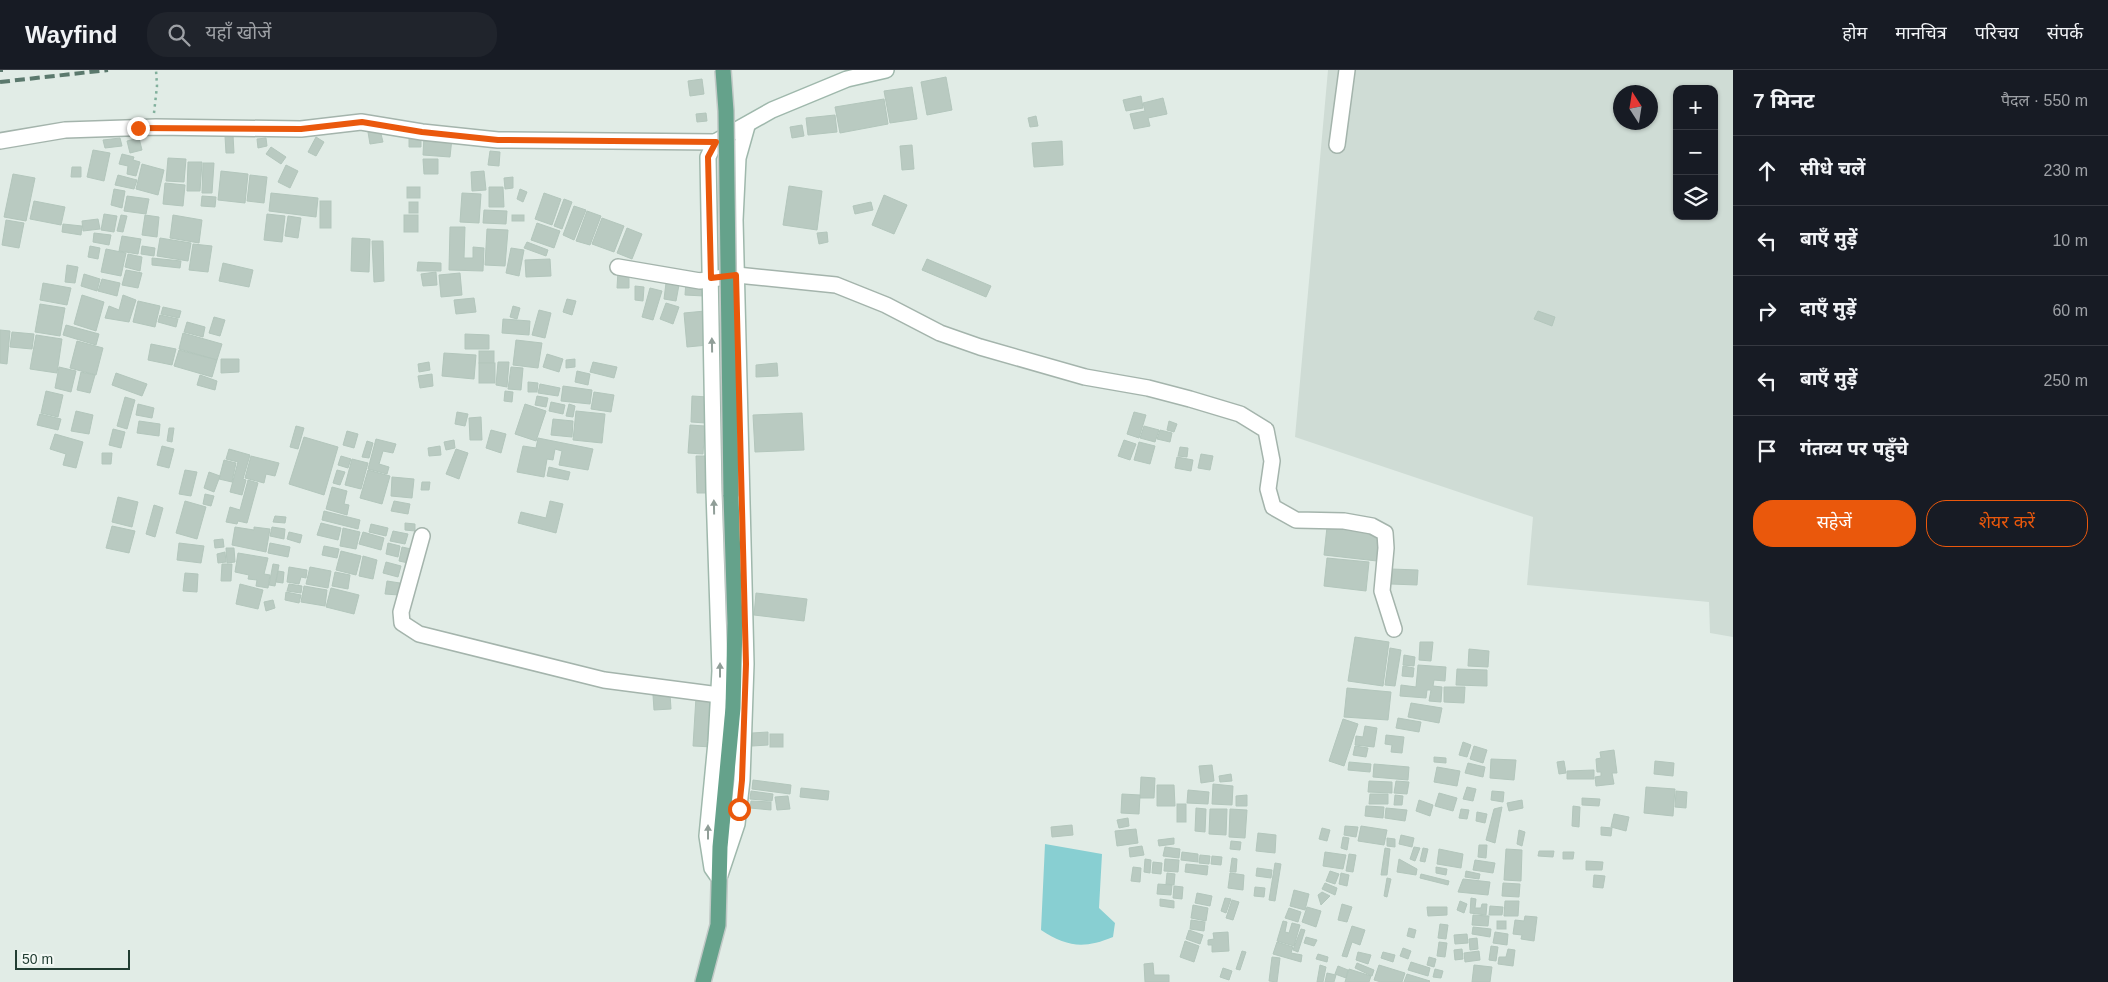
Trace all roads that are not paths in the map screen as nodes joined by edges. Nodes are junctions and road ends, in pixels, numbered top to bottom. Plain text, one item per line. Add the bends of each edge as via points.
1 (723, 70) edge
2 (886, 70) edge
3 (1347, 70) edge
4 (747, 126) junction
5 (0, 141) edge
6 (716, 142) junction
7 (1337, 145) dead end
8 (618, 267) dead end
9 (736, 275) junction
10 (711, 278) junction
11 (422, 536) dead end
12 (1394, 630) dead end
13 (719, 695) junction
14 (719, 878) junction
15 (703, 982) edge

1 - 14 main road, bridge via 735,623 733,708
2 - 4 street via 847,79 772,110
3 - 7 street
4 - 6 street
4 - 9 street via 738,158
5 - 6 street via 65,130 301,129 362,122 498,140
6 - 10 street via 708,157
8 - 10 street via 700,281
9 - 10 street
9 - 12 street via 836,285 886,305 940,333 980,347 1086,377 1148,388 1240,414 1266,430 1272,461 1268,489 1273,507 1296,520 1372,526 1385,533 1382,590
9 - 14 street via 746,664 744,744 737,824
13 -> 10 street
11 - 13 street via 401,612 402,623 419,634 604,680
14 -> 13 street via 712,868 707,836
14 - 15 main road via 718,925

